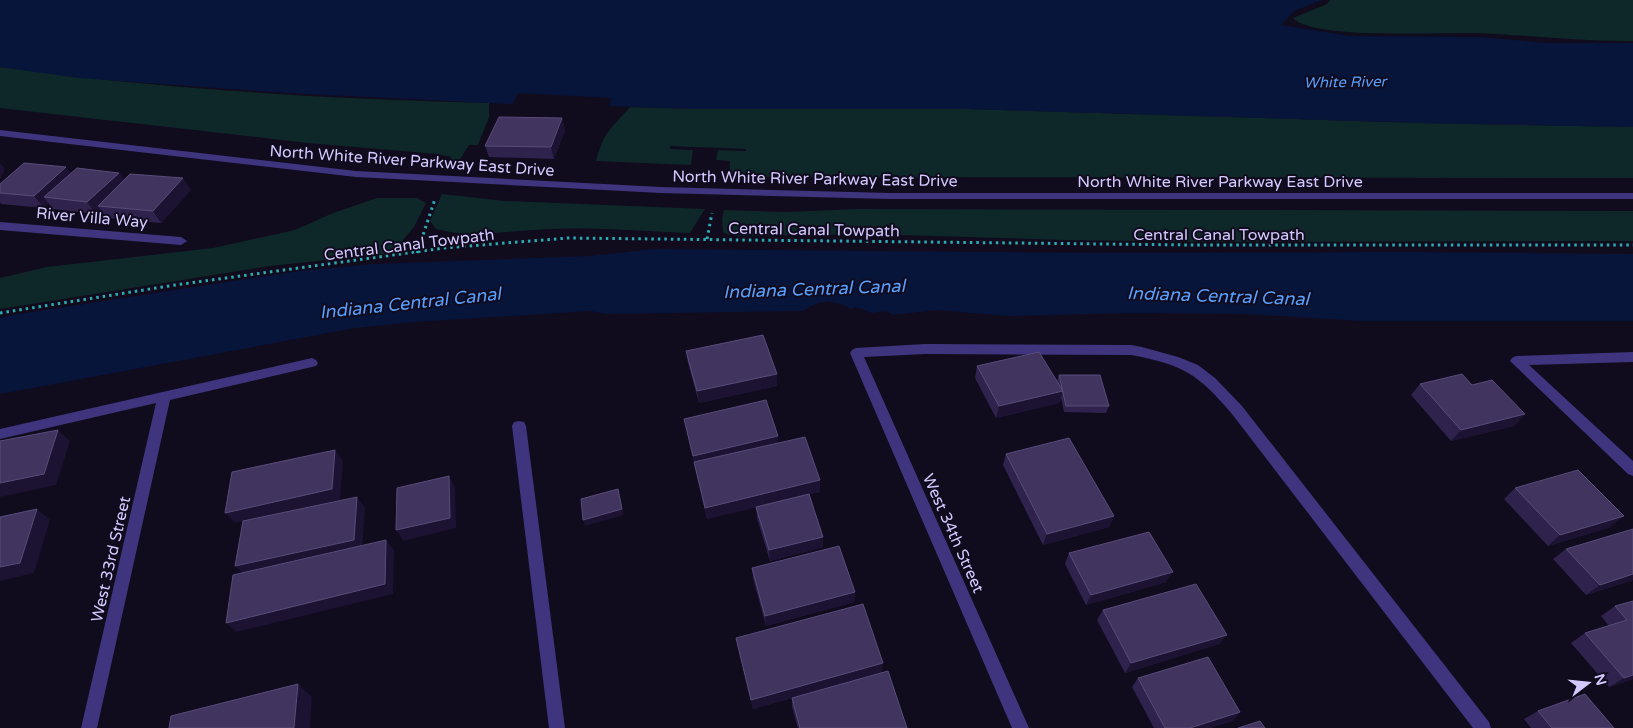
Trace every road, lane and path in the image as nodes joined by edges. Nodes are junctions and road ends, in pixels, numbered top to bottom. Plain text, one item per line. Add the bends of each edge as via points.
1 (0, 133) edge
2 (1633, 196) edge
3 (0, 226) edge
4 (181, 241) dead end
5 (1633, 245) edge
6 (0, 313) edge
7 (1633, 357) edge
8 (312, 363) dead end
9 (164, 398) junction
10 (519, 426) dead end
11 (0, 434) edge
12 (1633, 470) edge
13 (89, 728) edge
14 (557, 728) edge
15 (1021, 728) edge
16 (1483, 728) edge

1 - 2 street, North White River Parkway East Drive via 356,174 661,190 890,196
3 - 4 street, River Villa Way
5 - 6 path, Central Canal Towpath via 1193,246 568,238 444,248
7 - 12 street via 1516,361
8 - 9 street
9 - 11 street
9 - 13 street, West 33rd Street
10 - 14 street
15 - 16 street, West 34th Street via 856,353 925,349 1131,350 1163,356 1189,368 1210,381 1237,410

